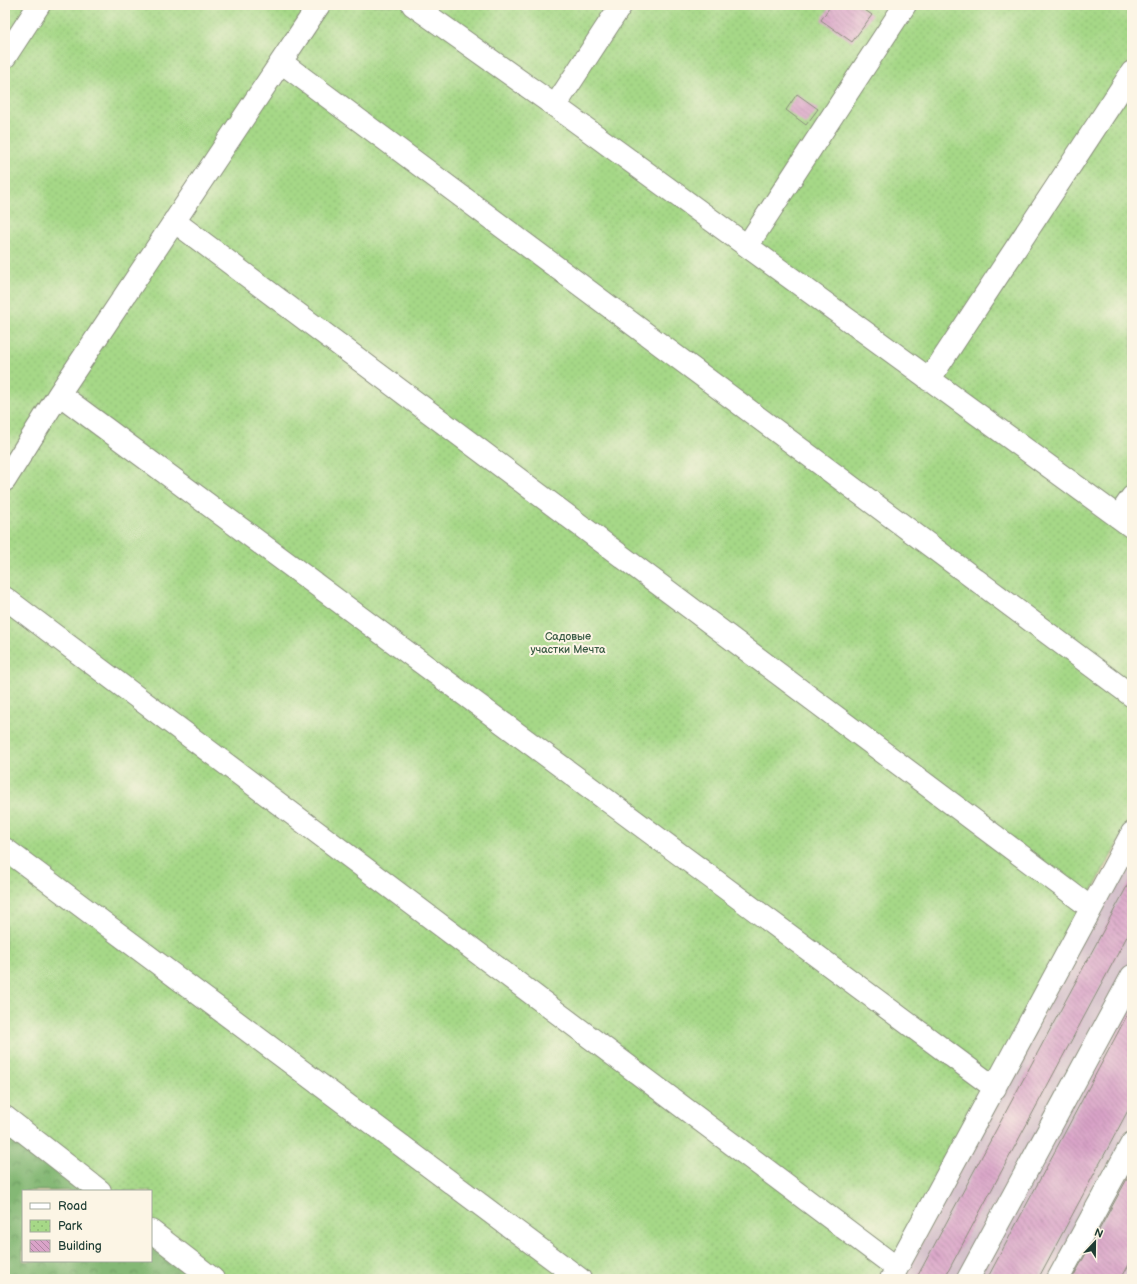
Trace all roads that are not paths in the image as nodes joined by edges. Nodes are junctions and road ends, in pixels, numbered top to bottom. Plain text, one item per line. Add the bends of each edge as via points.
1 (39, 5) edge
2 (319, 5) edge
3 (413, 5) edge
4 (621, 5) edge
5 (905, 5) edge
6 (5, 57) edge
7 (280, 62) junction
8 (1132, 72) edge
9 (555, 106) junction
10 (174, 221) junction
11 (747, 246) junction
12 (929, 380) junction
13 (59, 394) junction
14 (5, 480) edge
15 (1132, 497) edge
16 (1125, 522) edge
17 (5, 598) edge
18 (1132, 696) edge
19 (1132, 832) edge
20 (5, 849) edge
21 (1091, 908) junction
22 (1132, 976) edge
23 (995, 1088) junction
24 (5, 1117) edge
25 (1132, 1144) edge
26 (99, 1190) edge
27 (152, 1232) edge
28 (894, 1274) edge
29 (213, 1279) edge
30 (580, 1279) edge
31 (968, 1279) edge
32 (1058, 1279) edge

1 - 6 lane
2 - 7 lane
3 - 9 lane
4 - 9 lane
5 - 11 lane
7 - 10 lane
7 - 18 lane
8 - 12 lane
9 - 11 lane
10 - 13 lane
10 - 21 lane
11 - 12 lane
12 - 16 lane
13 - 14 lane
13 - 23 lane
15 - 16 lane
17 - 28 lane
19 - 21 lane
20 - 30 lane
21 - 23 lane
22 - 31 lane
23 - 28 lane
24 - 26 lane
25 - 32 lane
27 - 29 lane

